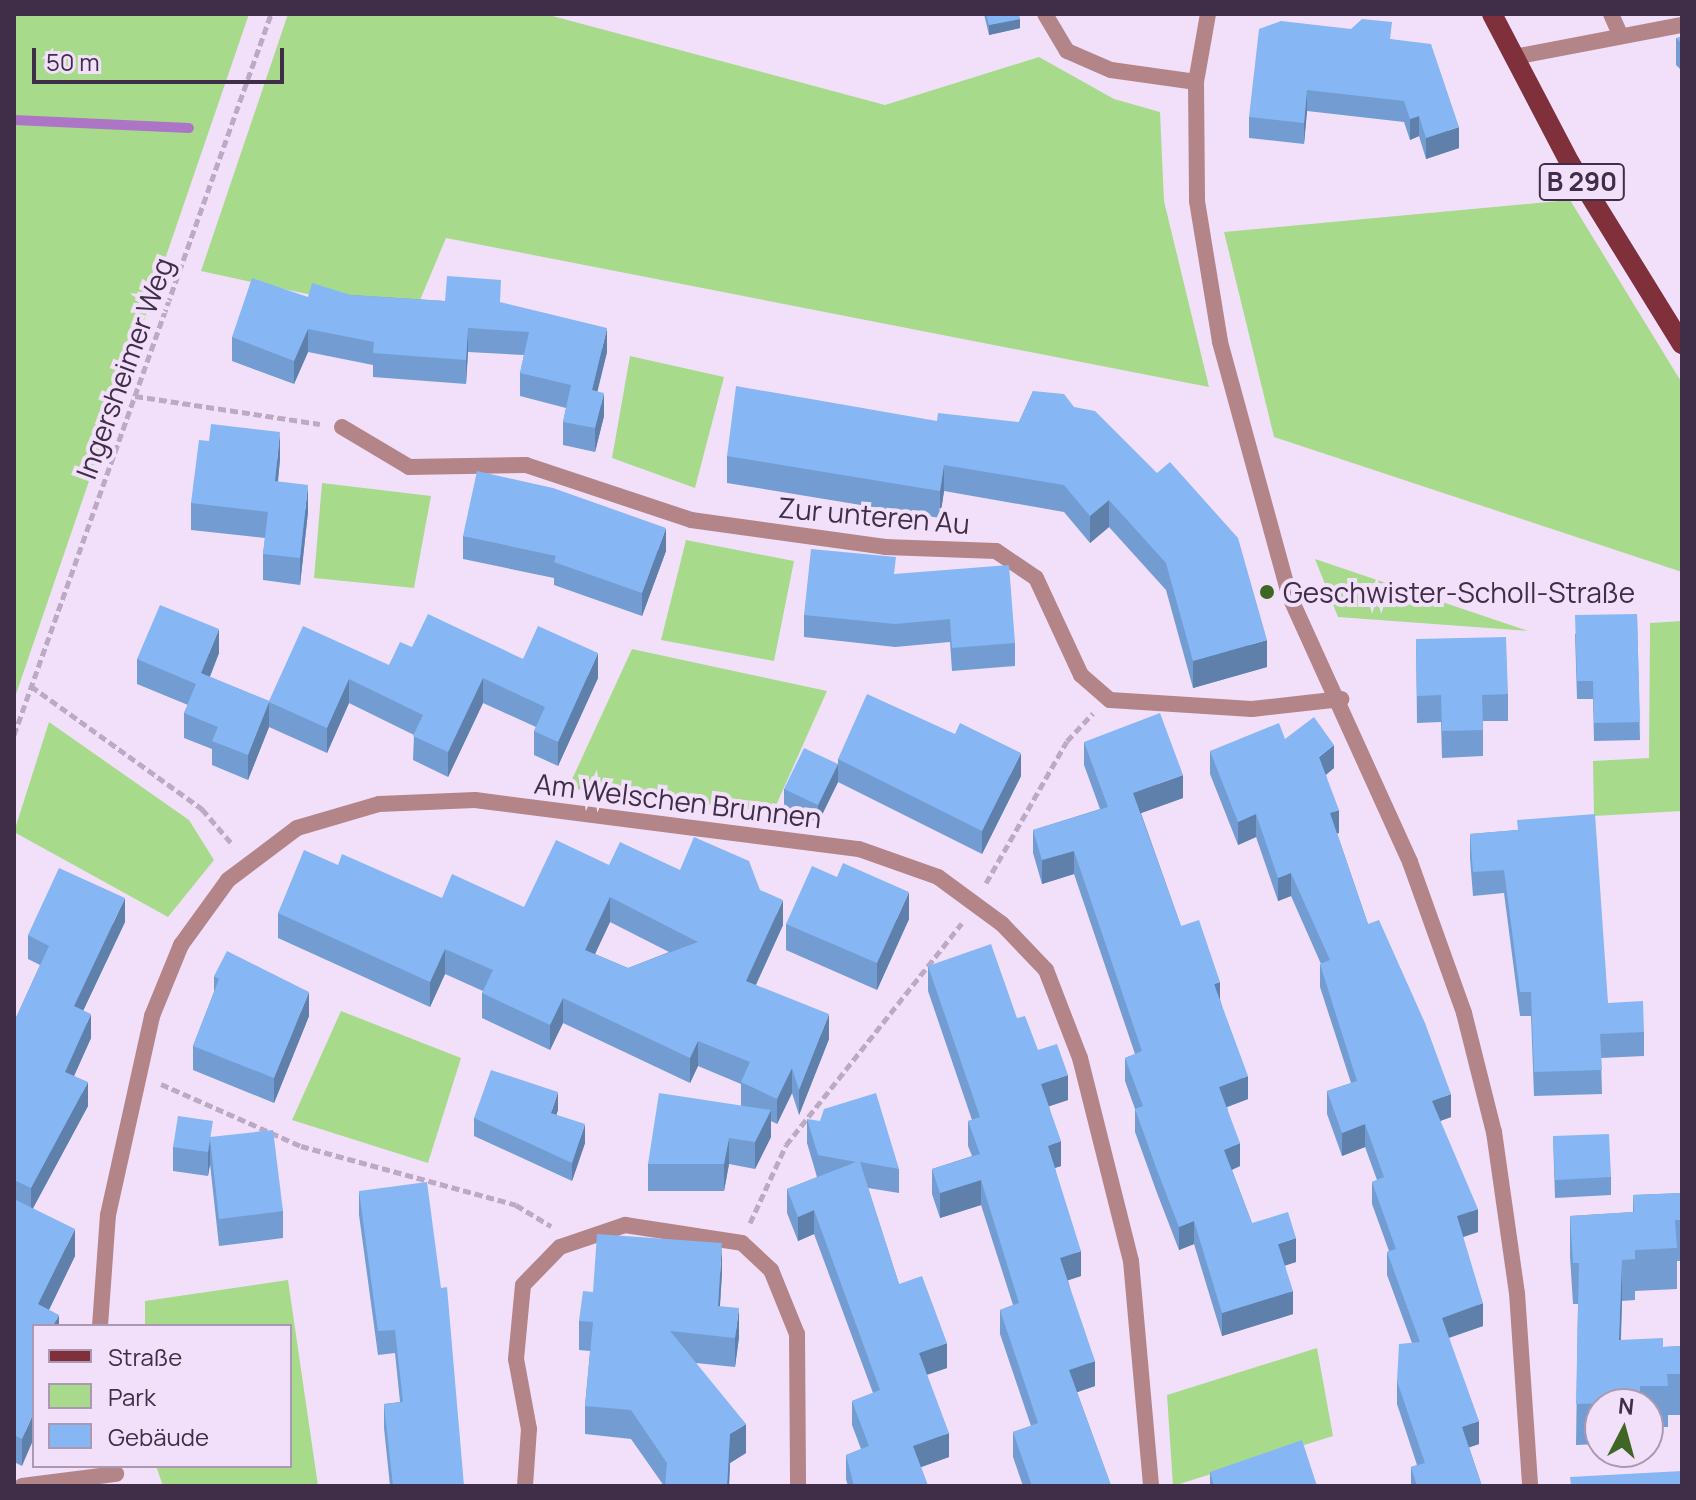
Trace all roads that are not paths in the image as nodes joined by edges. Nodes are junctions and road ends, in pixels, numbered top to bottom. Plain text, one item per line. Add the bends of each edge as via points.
1 (1045, 14) edge
2 (1208, 14) edge
3 (1492, 14) edge
4 (1611, 14) edge
5 (1682, 25) edge
6 (1621, 36) junction
7 (1514, 57) junction
8 (1196, 82) junction
9 (1682, 344) edge
10 (342, 427) road end
11 (1341, 699) junction
12 (100, 1324) edge
13 (117, 1475) edge
14 (22, 1486) edge
15 (525, 1486) edge
16 (798, 1486) edge
17 (1151, 1486) edge
18 (1530, 1486) edge

1 - 8 street via 1067,51 1111,70
2 - 8 street
3 - 7 main road, B 290
4 - 6 street
5 - 6 street
6 - 7 street
7 - 9 main road, B 290
8 - 11 street via 1197,201 1220,342 1289,595
10 - 11 street, Zur unteren Au via 409,467 526,465 691,520 885,547 996,551 1036,578 1081,675 1110,700 1252,709
11 - 18 street via 1464,1013 1494,1132 1517,1293
12 - 17 street, Am Welschen Brunnen via 108,1215 134,1075 181,945 228,880 297,828 379,804 475,800 859,849 938,877 976,903 1046,970 1080,1058 1131,1261
13 - 14 street
15 - 16 street via 529,1429 516,1359 523,1285 560,1247 625,1225 742,1243 771,1270 797,1334

